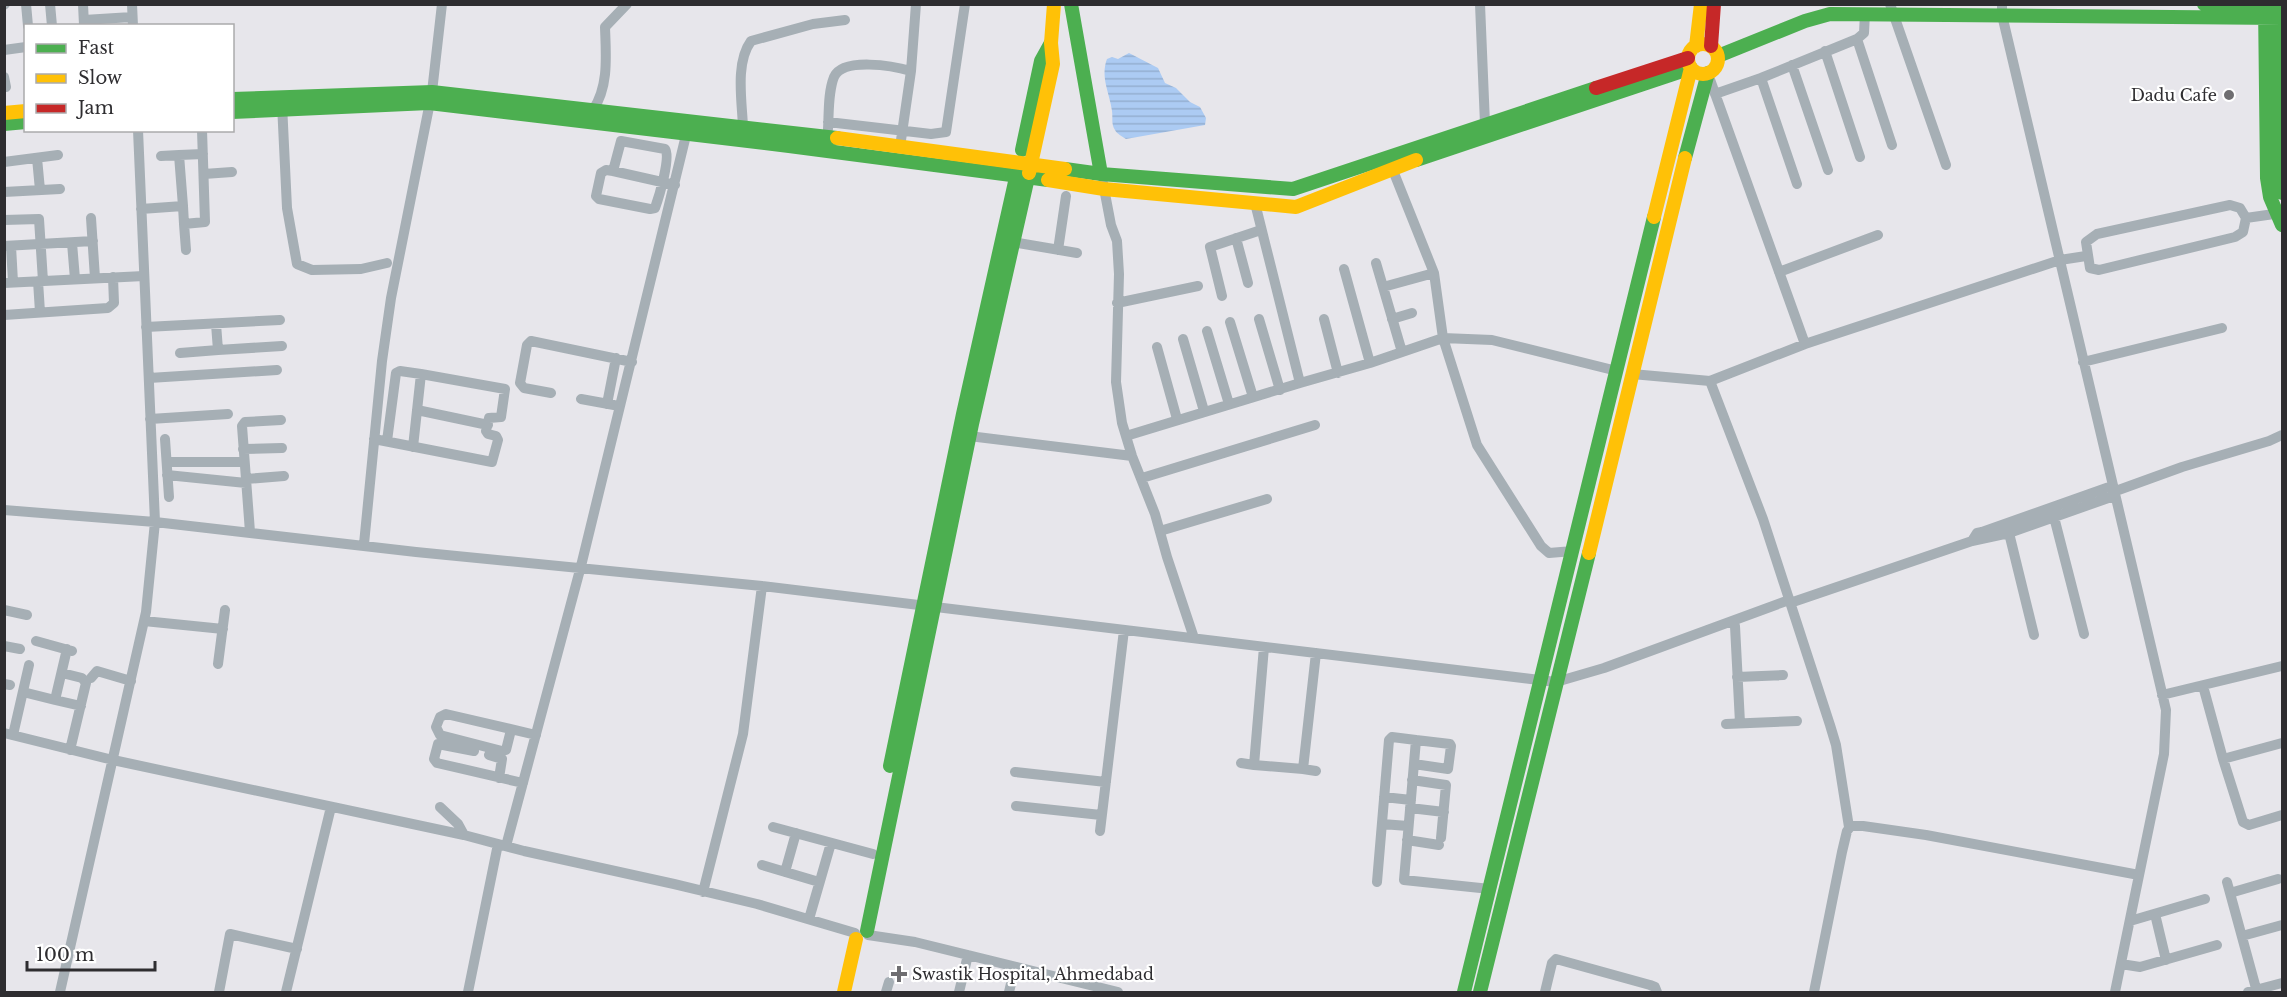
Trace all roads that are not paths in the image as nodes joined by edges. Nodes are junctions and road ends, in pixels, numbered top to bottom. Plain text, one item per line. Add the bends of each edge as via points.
1 (26, 4) edge
2 (50, 4) edge
3 (83, 4) edge
4 (132, 4) edge
5 (442, 4) edge
6 (627, 4) edge
7 (916, 4) edge
8 (965, 4) edge
9 (1054, 4) edge
10 (1071, 4) edge
11 (1480, 4) edge
12 (1701, 4) edge
13 (1714, 4) edge
14 (1841, 4) edge
15 (2204, 4) edge
16 (1892, 9) edge
17 (2002, 10) edge
18 (2274, 10) edge
19 (1865, 13) junction
20 (845, 20) dead end
21 (133, 21) edge
22 (84, 23) edge
23 (28, 24) edge
24 (52, 24) edge
25 (1857, 39) junction
26 (1696, 46) junction
27 (24, 47) edge
28 (4, 50) edge
29 (1714, 50) junction
30 (1825, 51) junction
31 (1690, 63) junction
32 (1792, 65) junction
33 (2279, 69) edge
34 (911, 70) junction
35 (1708, 73) junction
36 (1761, 78) junction
37 (1715, 94) junction
38 (2280, 95) edge
39 (431, 98) junction
40 (234, 99) edge
41 (281, 103) junction
42 (593, 110) junction
43 (24, 111) edge
44 (234, 112) edge
45 (4, 113) edge
46 (24, 122) edge
47 (828, 122) junction
48 (4, 124) edge
49 (1485, 124) junction
50 (688, 127) junction
51 (743, 127) junction
52 (903, 131) junction
53 (138, 132) edge
54 (202, 132) edge
55 (826, 138) junction
56 (2280, 139) edge
57 (1892, 145) dead end
58 (900, 147) junction
59 (203, 154) junction
60 (58, 155) dead end
61 (179, 155) junction
62 (161, 156) dead end
63 (1860, 157) dead end
64 (37, 158) junction
65 (4, 162) edge
66 (1946, 165) dead end
67 (1392, 168) junction
68 (1022, 170) junction
69 (1828, 170) dead end
70 (613, 171) junction
71 (232, 172) dead end
72 (204, 174) junction
73 (1101, 174) junction
74 (662, 182) junction
75 (1797, 184) dead end
76 (675, 185) junction
77 (2282, 188) edge
78 (60, 189) dead end
79 (1104, 189) junction
80 (40, 190) junction
81 (4, 192) edge
82 (1066, 196) dead end
83 (1255, 203) junction
84 (183, 206) junction
85 (141, 208) junction
86 (2280, 217) edge
87 (91, 218) dead end
88 (2246, 218) junction
89 (4, 220) edge
90 (184, 224) junction
91 (1261, 230) junction
92 (1878, 235) dead end
93 (1236, 237) junction
94 (93, 242) junction
95 (1012, 242) junction
96 (72, 243) junction
97 (41, 244) junction
98 (8, 246) edge
99 (186, 250) dead end
100 (1058, 250) junction
101 (1077, 253) dead end
102 (2086, 255) junction
103 (2060, 260) junction
104 (1376, 262) dead end
105 (387, 263) dead end
106 (1344, 268) dead end
107 (1779, 272) junction
108 (1434, 273) junction
109 (144, 276) junction
110 (113, 277) junction
111 (95, 278) junction
112 (75, 279) junction
113 (41, 281) junction
114 (9, 282) edge
115 (1248, 283) dead end
116 (1198, 286) dead end
117 (1383, 287) junction
118 (1222, 296) dead end
119 (1118, 303) junction
120 (40, 312) junction
121 (1412, 313) dead end
122 (4, 315) edge
123 (1260, 319) dead end
124 (1324, 319) dead end
125 (1392, 319) junction
126 (280, 320) dead end
127 (1230, 322) dead end
128 (216, 324) junction
129 (146, 327) junction
130 (2222, 328) dead end
131 (1207, 331) dead end
132 (1443, 338) junction
133 (1183, 339) dead end
134 (1805, 344) junction
135 (282, 346) dead end
136 (1157, 347) dead end
137 (218, 350) junction
138 (1402, 352) junction
139 (180, 353) dead end
140 (616, 358) junction
141 (632, 362) junction
142 (2083, 362) junction
143 (1370, 363) junction
144 (277, 370) dead end
145 (1338, 373) junction
146 (1624, 373) junction
147 (421, 374) junction
148 (148, 378) junction
149 (1710, 381) junction
150 (1300, 383) junction
151 (1280, 390) junction
152 (551, 393) dead end
153 (1253, 397) junction
154 (581, 399) dead end
155 (607, 404) junction
156 (1230, 404) junction
157 (620, 407) junction
158 (417, 410) junction
159 (1204, 411) junction
160 (228, 414) dead end
161 (150, 419) junction
162 (1178, 419) junction
163 (281, 420) dead end
164 (488, 425) junction
165 (1315, 425) dead end
166 (2283, 435) edge
167 (969, 436) junction
168 (1126, 436) junction
169 (165, 439) dead end
170 (374, 439) junction
171 (387, 441) junction
172 (413, 447) junction
173 (282, 448) dead end
174 (243, 449) junction
175 (1132, 456) junction
176 (244, 462) junction
177 (167, 468) junction
178 (153, 469) junction
179 (284, 476) dead end
180 (1142, 478) junction
181 (246, 481) junction
182 (2113, 491) junction
183 (169, 497) dead end
184 (1268, 499) dead end
185 (4, 510) edge
186 (2055, 517) junction
187 (155, 522) junction
188 (1160, 531) junction
189 (250, 532) junction
190 (2009, 533) junction
191 (1972, 541) junction
192 (364, 544) junction
193 (1573, 551) junction
194 (581, 566) junction
195 (762, 586) junction
196 (1790, 603) junction
197 (928, 606) junction
198 (4, 610) edge
199 (225, 610) dead end
200 (27, 615) dead end
201 (144, 621) junction
202 (1734, 626) junction
203 (1719, 627) junction
204 (223, 629) junction
205 (1124, 630) junction
206 (2084, 634) dead end
207 (2034, 635) dead end
208 (1194, 638) junction
209 (36, 641) dead end
210 (4, 646) edge
211 (1264, 647) junction
212 (20, 649) dead end
213 (1316, 653) junction
214 (218, 664) dead end
215 (29, 665) dead end
216 (2283, 666) edge
217 (62, 673) junction
218 (1783, 675) dead end
219 (1737, 677) junction
220 (91, 678) dead end
221 (1541, 680) junction
222 (131, 681) junction
223 (1556, 682) junction
224 (2203, 686) junction
225 (23, 692) junction
226 (2162, 695) junction
227 (55, 700) junction
228 (81, 706) junction
229 (1797, 721) dead end
230 (1740, 723) junction
231 (1726, 724) dead end
232 (511, 730) junction
233 (9, 734) edge
234 (536, 735) junction
235 (1416, 740) junction
236 (2283, 743) edge
237 (70, 750) junction
238 (2223, 759) junction
239 (113, 760) junction
240 (1241, 764) dead end
241 (1414, 764) junction
242 (1254, 765) junction
243 (1303, 769) junction
244 (1316, 771) dead end
245 (1015, 772) dead end
246 (499, 778) junction
247 (1413, 780) junction
248 (1106, 782) junction
249 (523, 783) junction
250 (1384, 797) junction
251 (1410, 804) junction
252 (1016, 806) dead end
253 (331, 807) junction
254 (440, 807) dead end
255 (1444, 812) junction
256 (1101, 815) junction
257 (2283, 815) edge
258 (1382, 824) junction
259 (1408, 826) junction
260 (773, 827) dead end
261 (1849, 827) junction
262 (1100, 831) dead end
263 (796, 833) junction
264 (464, 835) junction
265 (1407, 840) junction
266 (831, 843) junction
267 (502, 845) junction
268 (873, 854) junction
269 (762, 866) dead end
270 (785, 872) junction
271 (2139, 875) junction
272 (2278, 879) dead end
273 (819, 882) junction
274 (1377, 882) dead end
275 (2227, 882) dead end
276 (1490, 889) junction
277 (703, 892) junction
278 (2230, 893) junction
279 (2205, 899) dead end
280 (2155, 914) junction
281 (809, 920) junction
282 (2130, 921) junction
283 (2283, 925) edge
284 (862, 935) junction
285 (2242, 936) junction
286 (2217, 945) dead end
287 (297, 949) junction
288 (968, 955) junction
289 (2166, 960) junction
290 (2121, 964) junction
291 (1015, 967) junction
292 (2283, 983) edge
293 (1098, 990) edge
294 (472, 992) edge
295 (2254, 992) edge
296 (60, 993) edge
297 (219, 993) edge
298 (286, 993) edge
299 (844, 993) edge
300 (854, 993) edge
301 (959, 993) edge
302 (1010, 993) edge
303 (1118, 993) edge
304 (1464, 993) edge
305 (1480, 993) edge
306 (1545, 993) edge
307 (1657, 993) edge
308 (1814, 993) edge
309 (2115, 993) edge

1 - 23 street
2 - 24 street
3 - 22 street
4 - 21 street
5 - 39 street
6 - 42 street via 605,27 604,85
7 - 34 street
8 - 52 street via 946,132
9 - 68 street via 1053,64
10 - 73 street
11 - 49 street
12 - 26 street
13 - 29 street
14 - 29 street via 1803,11
15 - 18 street
16 - 17 street
16 - 19 street
16 - 66 street
17 - 18 street
17 - 103 street
18 - 33 street
18 - 86 street via 2266,178
19 - 25 street via 1864,33
19 - 29 street via 1830,14
20 - 51 street via 813,24 751,41 741,73
21 - 22 street
25 - 30 street
25 - 57 street
26 - 29 street via 1701,44
26 - 31 street
27 - 28 street
29 - 35 street via 1716,67
30 - 32 street
30 - 63 street
31 - 35 street via 1701,74
31 - 49 street
31 - 67 street
31 - 146 street
32 - 36 street
32 - 69 street
33 - 38 street
34 - 47 street via 856,64 841,69 833,79
34 - 52 street
35 - 37 street
35 - 146 street via 1649,311
36 - 37 street
36 - 75 street
37 - 107 street
38 - 56 street
39 - 41 street
39 - 42 street
39 - 50 street
39 - 170 street via 391,298
40 - 41 street
41 - 44 street
41 - 105 street via 287,208 297,264 312,270 361,269
42 - 50 street
43 - 45 street
46 - 48 street
47 - 52 street
47 - 55 street
49 - 73 street via 1293,189
50 - 51 street
50 - 68 street
50 - 76 street
51 - 55 street
52 - 58 street
53 - 85 street
54 - 59 street
55 - 58 street
56 - 77 street
58 - 68 street
59 - 61 street
59 - 72 street
60 - 64 street
61 - 62 street
61 - 84 street
64 - 65 street
64 - 80 street
67 - 83 street via 1296,207
67 - 108 street
68 - 73 street
68 - 79 street
68 - 95 street
68 - 197 street via 963,414
70 - 74 street
70 - 74 street via 621,141 665,149 668,155
70 - 74 street via 601,173 596,196 599,199 653,209
71 - 72 street
72 - 90 street via 206,220
73 - 79 street
74 - 76 street
76 - 141 street
78 - 80 street
79 - 83 street
79 - 119 street via 1117,241
80 - 81 street
82 - 100 street
83 - 91 street
84 - 85 street
84 - 90 street
85 - 109 street
86 - 88 street
87 - 94 street
88 - 102 street via 2240,208 2230,205 2097,234 2086,242
88 - 102 street via 2243,232 2235,237 2099,270 2090,268
89 - 97 street via 39,219
90 - 99 street
91 - 93 street
91 - 150 street
92 - 107 street
93 - 115 street
93 - 118 street via 1210,247
94 - 96 street
94 - 111 street
95 - 100 street
95 - 167 street
96 - 97 street
96 - 112 street
97 - 98 street
97 - 113 street
98 - 114 street
100 - 101 street
102 - 103 street
103 - 134 street
103 - 142 street
104 - 117 street
106 - 143 street
107 - 134 street
108 - 117 street
108 - 132 street
109 - 110 street
109 - 129 street
110 - 111 street
110 - 120 street via 112,306
111 - 112 street
112 - 113 street
113 - 114 street
113 - 120 street
116 - 119 street
117 - 125 street
119 - 168 street via 1116,382
120 - 122 street
121 - 125 street
123 - 151 street
124 - 145 street
125 - 138 street
126 - 128 street
127 - 153 street
128 - 129 street
128 - 137 street
129 - 148 street
130 - 142 street
131 - 156 street
132 - 138 street
132 - 146 street via 1492,340
132 - 193 street via 1478,445 1541,546 1549,553
133 - 159 street
134 - 149 street
135 - 137 street
136 - 162 street
137 - 139 street
138 - 143 street
140 - 141 street
140 - 152 street via 531,341 520,383 524,388
140 - 155 street
141 - 157 street
142 - 182 street
143 - 145 street
144 - 148 street
145 - 150 street
146 - 149 street
146 - 193 street
146 - 223 street
147 - 158 street
147 - 164 street via 506,389 500,418 491,418
147 - 171 street via 400,370 396,373
148 - 161 street
149 - 196 street via 1763,519
150 - 151 street
151 - 153 street
153 - 156 street
154 - 155 street
155 - 157 street
156 - 159 street
157 - 194 street
158 - 164 street
158 - 172 street
159 - 162 street
160 - 161 street
161 - 178 street
162 - 168 street
163 - 174 street via 243,424
164 - 172 street via 487,432 498,440 492,462
165 - 180 street
166 - 182 street
167 - 175 street
167 - 197 street
168 - 175 street
169 - 177 street
170 - 171 street
170 - 192 street
171 - 172 street
173 - 174 street
174 - 176 street
175 - 180 street
176 - 177 street
176 - 181 street
177 - 178 street
177 - 181 street
177 - 183 street
178 - 187 street
179 - 181 street
180 - 188 street
181 - 189 street
182 - 186 street
182 - 191 street via 1977,533
182 - 226 street
184 - 188 street
185 - 187 street
186 - 190 street
186 - 206 street
187 - 189 street
187 - 201 street
188 - 208 street
189 - 192 street
190 - 191 street
190 - 207 street
191 - 196 street
192 - 194 street
193 - 221 street
194 - 195 street
194 - 234 street
195 - 197 street
195 - 277 street via 743,734
196 - 202 street
196 - 203 street
196 - 261 street via 1830,725
197 - 205 street
197 - 268 street
197 - 284 street
198 - 200 street
199 - 204 street
201 - 204 street
201 - 222 street
202 - 203 street
202 - 219 street
203 - 223 street
204 - 214 street
205 - 208 street
205 - 248 street
208 - 211 street
209 - 217 street via 70,650
210 - 212 street
211 - 213 street
211 - 242 street
213 - 221 street
213 - 243 street
215 - 225 street
216 - 224 street
217 - 227 street
217 - 228 street via 86,683
218 - 219 street
219 - 230 street
220 - 222 street via 97,671
221 - 223 street
221 - 276 street
222 - 239 street
223 - 305 street
224 - 226 street
224 - 238 street
225 - 227 street
225 - 233 street
226 - 271 street via 2166,710 2164,754
227 - 228 street
228 - 237 street
229 - 230 street
230 - 231 street
232 - 232 street via 446,714 436,727 440,735 504,751
232 - 234 street
233 - 237 street
234 - 249 street
235 - 241 street
235 - 241 street via 1451,746 1448,769
235 - 250 street via 1390,738
236 - 238 street
237 - 239 street
238 - 257 street via 2243,822 2249,825
239 - 253 street
239 - 296 street
240 - 242 street
241 - 247 street
242 - 243 street
243 - 244 street
245 - 248 street
246 - 246 street via 437,763 437,745 500,758
246 - 249 street
247 - 251 street
247 - 255 street via 1446,785
248 - 256 street
249 - 267 street
250 - 251 street
250 - 258 street
251 - 255 street
251 - 259 street
252 - 256 street
253 - 264 street
253 - 287 street
254 - 264 street
255 - 265 street via 1440,842
256 - 262 street
258 - 259 street
258 - 274 street
259 - 265 street
260 - 263 street
261 - 271 street via 1926,836
261 - 308 street
263 - 266 street
263 - 270 street
264 - 267 street
265 - 276 street via 1403,877 1406,882
266 - 268 street
266 - 273 street
267 - 277 street
267 - 294 street
268 - 284 street
269 - 270 street
270 - 273 street
271 - 282 street
272 - 278 street
273 - 281 street
275 - 278 street
276 - 304 street
277 - 281 street
278 - 285 street
279 - 280 street
280 - 282 street
280 - 289 street
281 - 284 street
282 - 290 street
283 - 285 street
284 - 288 street
284 - 299 street
284 - 300 street
285 - 295 street
286 - 289 street
287 - 297 street via 230,933
287 - 298 street
288 - 291 street
288 - 301 street
289 - 290 street via 2140,967
290 - 309 street
291 - 293 street
291 - 302 street
292 - 295 street
293 - 303 street
306 - 307 street via 1552,963 1560,959 1655,987

